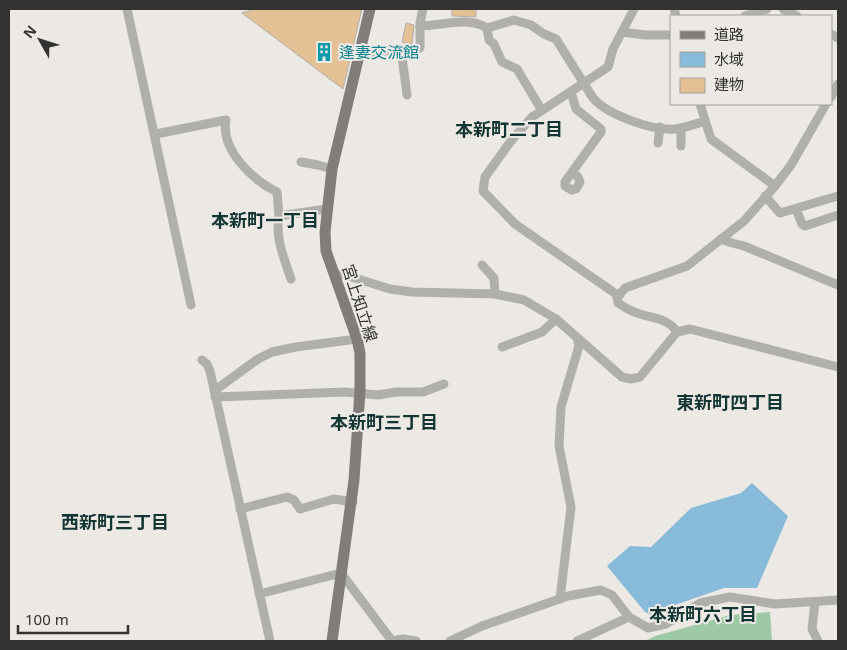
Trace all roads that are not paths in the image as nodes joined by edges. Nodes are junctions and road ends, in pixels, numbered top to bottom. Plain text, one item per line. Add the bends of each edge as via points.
1 (127, 9) edge
2 (370, 9) edge
3 (423, 9) edge
4 (634, 9) edge
5 (767, 9) edge
6 (783, 9) edge
7 (747, 13) edge
8 (795, 15) edge
9 (420, 26) junction
10 (487, 28) junction
11 (622, 32) junction
12 (670, 34) edge
13 (401, 49) junction
14 (359, 56) junction
15 (584, 83) junction
16 (838, 84) edge
17 (571, 92) junction
18 (407, 95) dead end
19 (832, 95) edge
20 (700, 105) edge
21 (825, 105) edge
22 (541, 109) junction
23 (705, 121) junction
24 (660, 127) junction
25 (681, 128) junction
26 (156, 134) junction
27 (658, 143) dead end
28 (682, 146) dead end
29 (301, 162) dead end
30 (332, 169) junction
31 (572, 172) dead end
32 (775, 186) junction
33 (765, 196) junction
34 (838, 196) edge
35 (796, 208) junction
36 (327, 209) junction
37 (279, 216) junction
38 (838, 216) edge
39 (721, 239) junction
40 (482, 265) dead end
41 (334, 274) junction
42 (291, 279) dead end
43 (838, 285) edge
44 (495, 294) junction
45 (619, 296) junction
46 (191, 305) dead end
47 (556, 319) junction
48 (677, 332) junction
49 (577, 338) junction
50 (357, 339) junction
51 (502, 346) dead end
52 (202, 360) dead end
53 (838, 367) edge
54 (444, 384) dead end
55 (359, 393) junction
56 (214, 394) junction
57 (352, 502) junction
58 (240, 509) junction
59 (341, 573) junction
60 (259, 594) junction
61 (560, 599) junction
62 (838, 600) edge
63 (815, 602) junction
64 (628, 616) junction
65 (270, 641) edge
66 (332, 641) edge
67 (392, 641) edge
68 (416, 641) edge
69 (450, 641) edge
70 (577, 641) edge
71 (818, 641) edge

1 - 26 street
2 - 14 main road, 宮上知立線
3 - 9 street
4 - 11 street
5 - 7 street
6 - 8 street
9 - 10 street via 467,22
9 - 13 street via 420,48
10 - 15 street via 514,20 556,39
10 - 22 street via 489,40 502,62 517,69
11 - 12 street
11 - 15 street via 613,48 610,65
13 - 14 street
13 - 18 street
14 - 30 main road, 宮上知立線
15 - 17 street
15 - 24 street via 599,105 616,115
16 - 19 street
17 - 22 street
17 - 31 street via 576,109 602,132
20 - 23 street
21 - 32 street
22 - 45 street via 510,142 485,177 483,191 514,224
23 - 25 street
23 - 32 street via 709,136 715,143
24 - 25 street
24 - 27 street
25 - 28 street
26 - 37 street via 226,120 225,128 238,161 262,184 277,192
26 - 46 street
29 - 30 street
30 - 36 main road, 宮上知立線
32 - 33 street
33 - 35 street via 780,213
33 - 39 street via 744,221
34 - 35 street
35 - 38 street via 804,226
36 - 37 street
36 - 41 main road, 宮上知立線 via 326,251
37 - 42 street via 280,246
39 - 43 street
39 - 45 street via 687,266 625,288
40 - 44 street via 494,278
41 - 44 street via 412,292
41 - 50 main road, 宮上知立線
44 - 47 street via 524,300
45 - 48 street via 618,303 632,312 667,321
47 - 49 street
47 - 51 street via 542,332
48 - 49 street via 640,377 631,379 622,377
48 - 53 street via 690,329
49 - 61 street via 579,346 561,407 559,446 570,507
50 - 55 main road, 宮上知立線
50 - 56 street via 272,352 258,359
52 - 56 street via 210,371
54 - 55 street via 423,392
55 - 56 street
55 - 57 main road, 宮上知立線
56 - 58 street
57 - 58 street via 334,499 300,509 294,500 287,497
57 - 59 main road, 宮上知立線
58 - 60 street
59 - 60 street
59 - 66 main road, 宮上知立線
59 - 67 street
60 - 65 street
61 - 64 street via 601,590 612,595
61 - 69 street via 482,626
62 - 63 street
63 - 64 street via 775,604 730,597 700,603 666,624 648,628
63 - 71 street via 812,629
64 - 70 street
67 - 68 street

